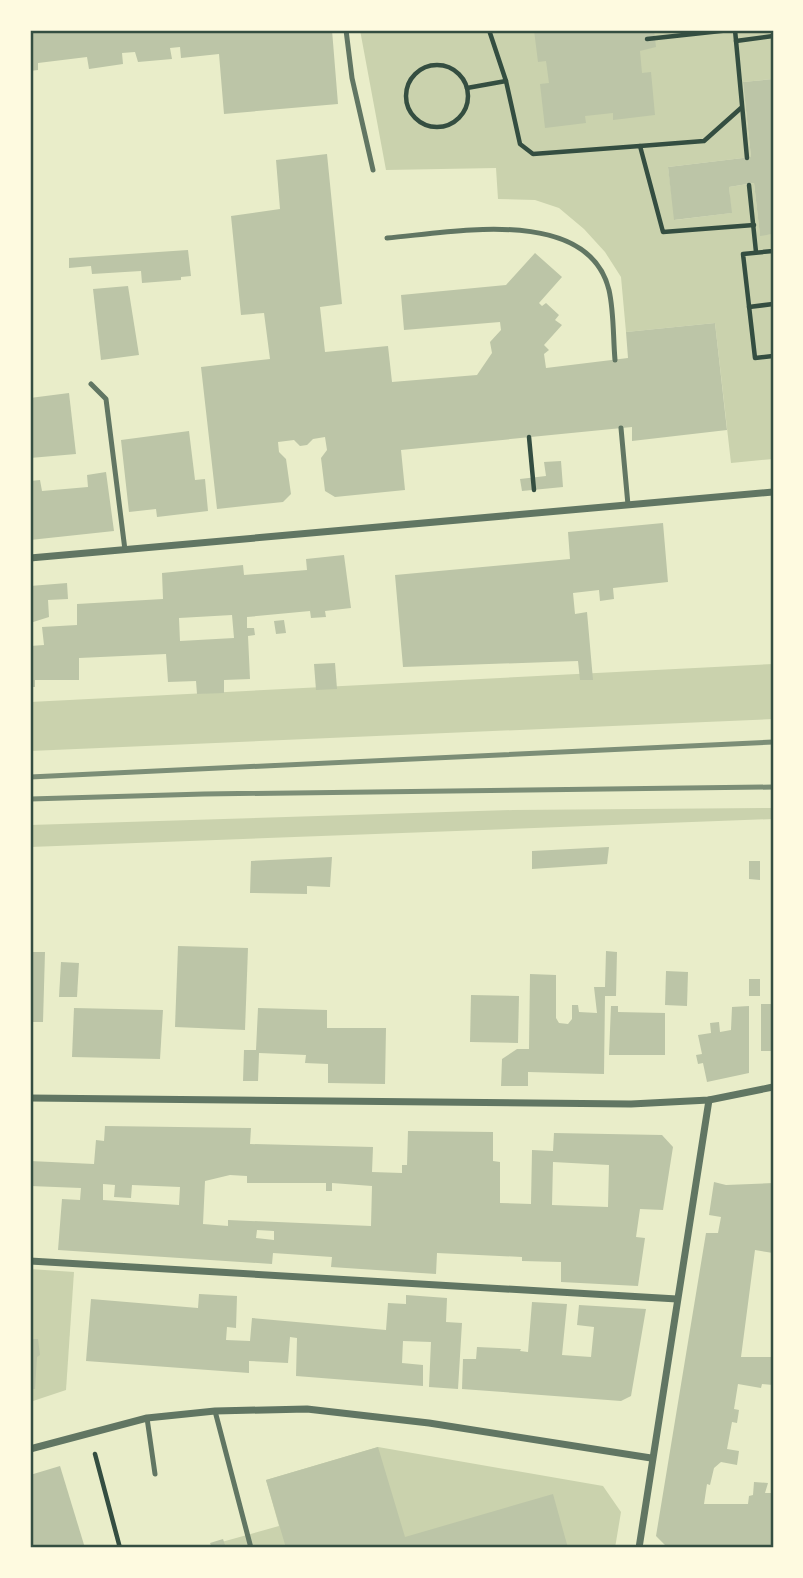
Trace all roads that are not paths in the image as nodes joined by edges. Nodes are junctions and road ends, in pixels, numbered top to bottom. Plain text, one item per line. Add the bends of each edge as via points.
1 (346, 30) edge
2 (373, 170) dead end
3 (387, 237) dead end
4 (615, 360) dead end
5 (91, 384) dead end
6 (621, 428) dead end
7 (773, 492) edge
8 (628, 505) junction
9 (125, 550) junction
10 (30, 558) edge
11 (773, 1087) edge
12 (30, 1098) edge
13 (709, 1100) junction
14 (30, 1261) edge
15 (677, 1299) junction
16 (215, 1411) junction
17 (146, 1418) junction
18 (30, 1448) edge
19 (651, 1458) junction
20 (155, 1474) dead end
21 (251, 1548) edge
22 (639, 1548) edge

1 - 2 lane
3 - 4 lane via 513,229 562,239 582,251 609,289
5 - 9 lane via 107,399
6 - 8 lane
7 - 8 street
8 - 9 street
9 - 10 street
11 - 13 street
12 - 13 street via 631,1104
13 - 15 street
14 - 15 street
15 - 19 street
16 - 17 street
16 - 19 street via 307,1409
16 - 21 lane
17 - 18 street
17 - 20 lane
19 - 22 street

